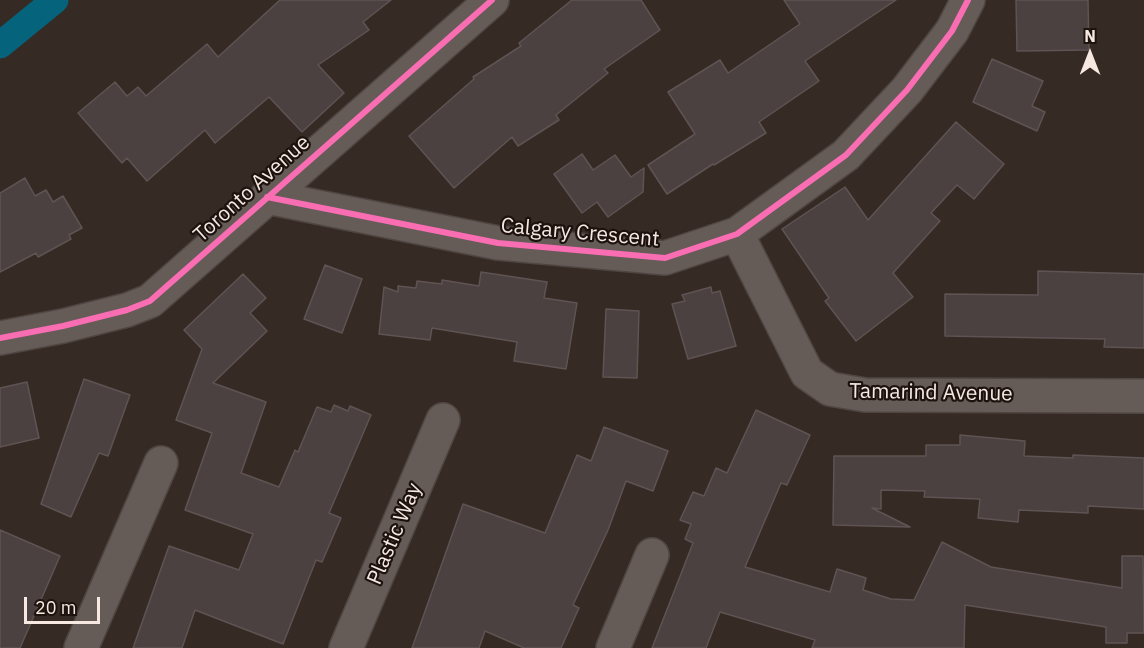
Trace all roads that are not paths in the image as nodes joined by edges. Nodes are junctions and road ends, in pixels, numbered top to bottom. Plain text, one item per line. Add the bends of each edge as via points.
1 (492, 0) edge
2 (968, 0) edge
3 (267, 197) junction
4 (737, 234) junction
5 (0, 338) edge
6 (1144, 396) edge
7 (443, 420) dead end
8 (161, 463) dead end
9 (652, 555) dead end
10 (81, 648) edge
11 (346, 648) edge
12 (613, 648) edge

1 - 3 street, Toronto Avenue
2 - 4 street, Calgary Crescent via 952,31 907,90 846,155
3 - 4 street, Calgary Crescent via 498,243 604,254 666,258
3 - 5 street, Toronto Avenue via 150,301 63,326
4 - 6 street, Tamarind Avenue via 807,373 830,390 865,395
7 - 11 street, Plastic Way
8 - 10 street
9 - 12 street

